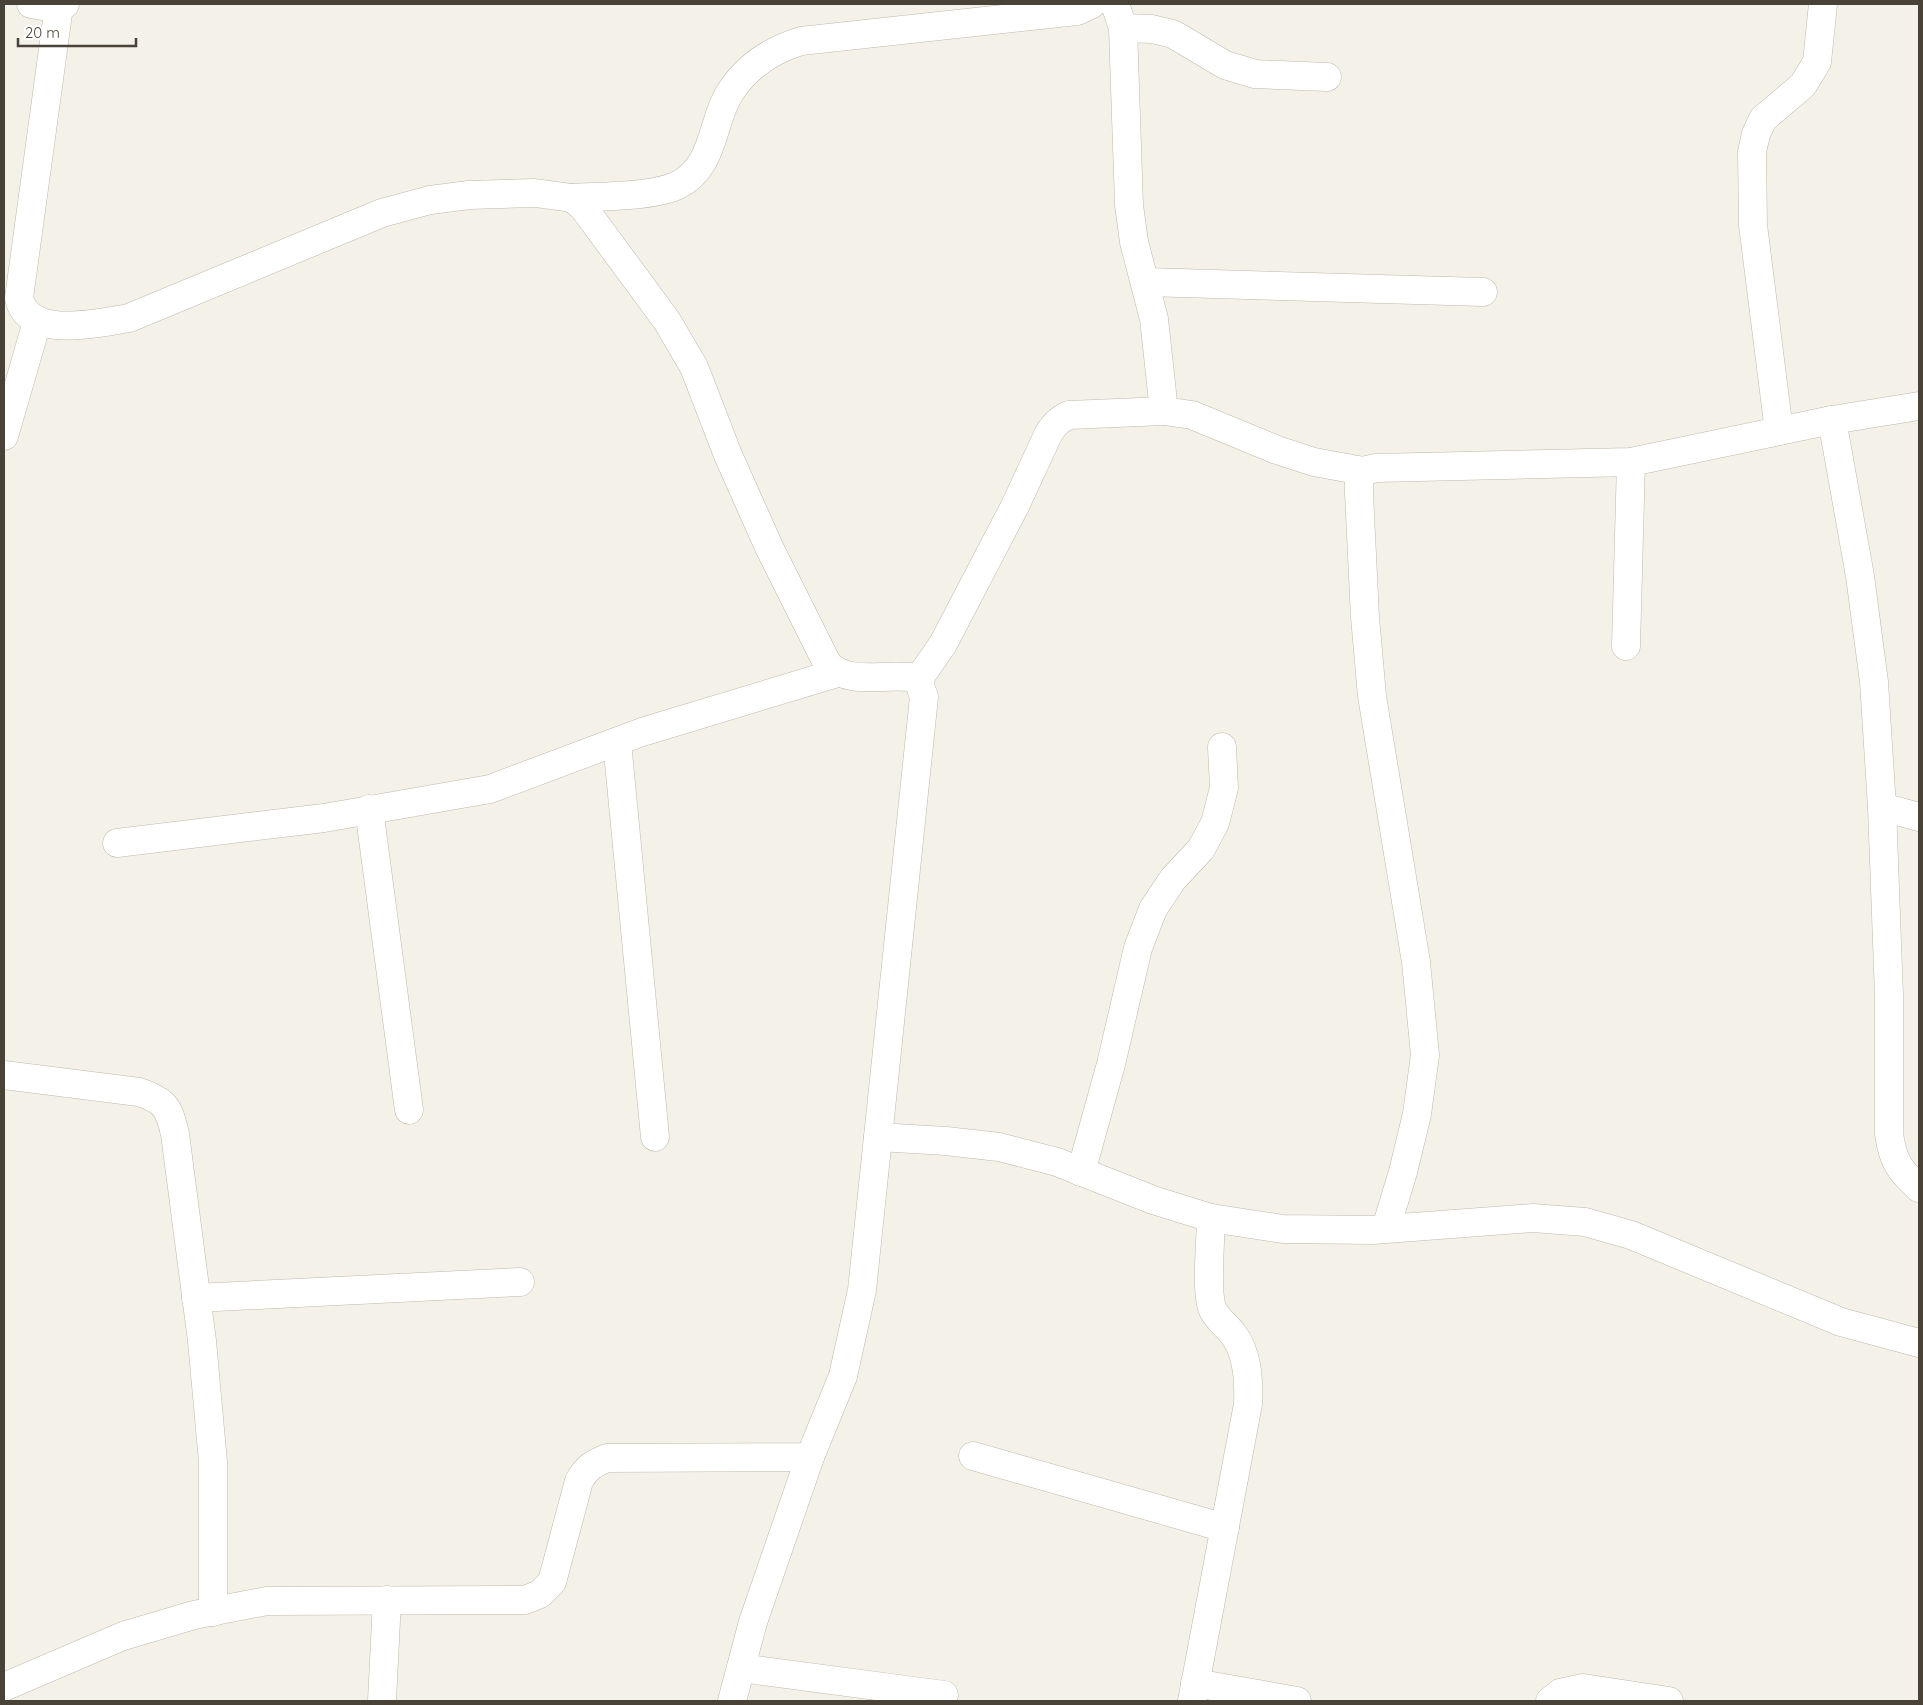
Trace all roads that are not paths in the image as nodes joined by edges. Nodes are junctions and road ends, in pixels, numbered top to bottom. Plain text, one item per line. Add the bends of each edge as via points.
1 (31, 4) edge
2 (1092, 4) edge
3 (1823, 4) edge
4 (62, 5) edge
5 (1119, 16) edge
6 (1327, 77) dead end
7 (572, 198) junction
8 (1146, 282) junction
9 (12, 283) edge
10 (1483, 292) dead end
11 (37, 322) junction
12 (1919, 406) edge
13 (1164, 411) junction
14 (1832, 420) junction
15 (1779, 431) junction
16 (4, 436) edge
17 (1631, 462) junction
18 (1364, 471) junction
19 (1626, 646) dead end
20 (837, 673) junction
21 (918, 680) junction
22 (617, 742) junction
23 (1222, 746) dead end
24 (1882, 807) junction
25 (368, 809) junction
26 (1919, 818) edge
27 (117, 844) dead end
28 (4, 1075) edge
29 (409, 1110) dead end
30 (655, 1137) dead end
31 (878, 1137) junction
32 (1081, 1172) junction
33 (1919, 1188) edge
34 (1211, 1218) junction
35 (1386, 1228) junction
36 (520, 1282) dead end
37 (196, 1298) junction
38 (1919, 1343) edge
39 (973, 1456) dead end
40 (810, 1457) junction
41 (1225, 1528) junction
42 (387, 1600) junction
43 (213, 1612) junction
44 (741, 1668) junction
45 (4, 1687) edge
46 (1193, 1692) edge
47 (944, 1695) dead end
48 (382, 1701) edge
49 (732, 1701) edge
50 (1297, 1701) edge
51 (1550, 1701) edge
52 (1669, 1701) edge

1 - 4 street
2 - 7 street via 1077,11 801,41 778,48 754,64 730,91 707,153 693,174 678,185 660,191
3 - 15 street via 1817,62 1803,85 1763,119 1752,152 1752,225
4 - 9 street
5 - 6 street via 1173,34 1225,64 1255,74
5 - 8 street via 1129,206 1134,242
7 - 11 street via 535,192 430,200 382,213 129,318 91,325
7 - 20 street via 667,321 694,367 728,456 765,538 828,665
8 - 10 street
8 - 13 street via 1154,320
9 - 11 street via 21,307
11 - 16 street
12 - 14 street
13 - 18 street via 1192,415 1314,462
13 - 21 street via 1069,415 1053,426 943,644
14 - 15 street
14 - 24 street via 1862,586 1874,682
15 - 17 street
17 - 18 street via 1376,468
17 - 19 street
18 - 35 street via 1359,479 1359,493 1372,696 1416,962 1424,1055 1417,1114
20 - 21 street via 860,678 898,675
20 - 22 street
21 - 31 street via 924,697
22 - 25 street via 490,789
22 - 30 street
23 - 32 street via 1224,788 1215,823 1201,849 1173,879 1153,909 1138,948
24 - 26 street
24 - 33 street via 1889,996 1889,1134 1892,1156 1901,1172
25 - 27 street via 324,818
25 - 29 street
28 - 37 street via 139,1092 155,1097 169,1111 175,1134
31 - 32 street via 999,1147 1057,1162
31 - 40 street via 862,1290 848,1357
32 - 34 street
34 - 35 street via 1283,1228
34 - 41 street via 1209,1298 1213,1311 1234,1334 1249,1380 1248,1404
35 - 38 street via 1534,1218 1585,1222 1631,1235 1841,1322
36 - 37 street
37 - 43 street via 213,1462
39 - 41 street
40 - 42 street via 607,1458 584,1470 579,1480 552,1582 540,1594 525,1600 507,1601
40 - 44 street via 753,1622
41 - 46 street
42 - 43 street via 267,1601
42 - 48 street
43 - 45 street via 123,1636
44 - 47 street
44 - 49 street
46 - 50 street
51 - 52 street via 1560,1693 1583,1688

